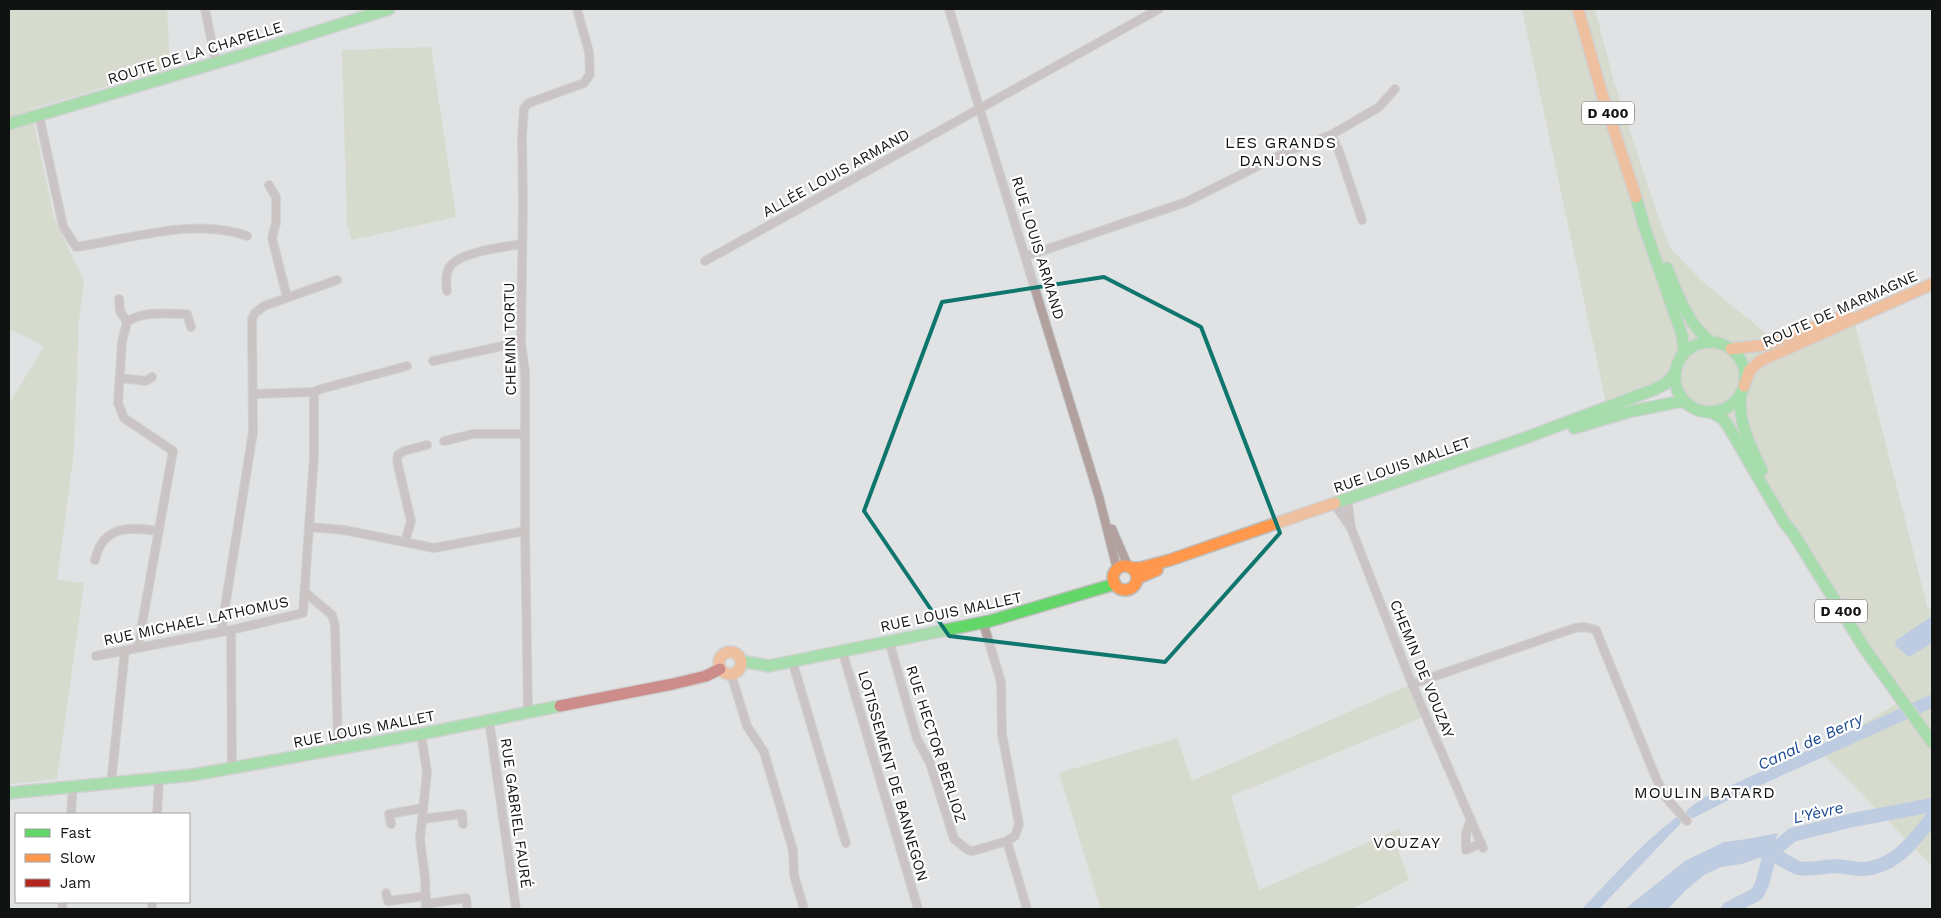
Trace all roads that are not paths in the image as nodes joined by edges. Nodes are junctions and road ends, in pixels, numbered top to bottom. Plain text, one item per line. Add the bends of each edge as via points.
1 (205, 9) edge
2 (389, 9) edge
3 (577, 9) edge
4 (949, 9) edge
5 (1159, 9) edge
6 (1578, 9) edge
7 (374, 11) edge
8 (216, 63) junction
9 (1395, 89) dead end
10 (980, 108) junction
11 (39, 115) junction
12 (9, 124) edge
13 (1331, 135) junction
14 (270, 185) dead end
15 (1642, 215) junction
16 (1362, 220) dead end
17 (247, 236) dead end
18 (522, 244) junction
19 (1027, 256) junction
20 (705, 261) dead end
21 (337, 280) dead end
22 (1932, 280) edge
23 (1932, 284) edge
24 (447, 291) dead end
25 (287, 297) junction
26 (119, 300) dead end
27 (127, 322) junction
28 (191, 327) dead end
29 (521, 342) junction
30 (1711, 342) junction
31 (1731, 349) junction
32 (1681, 357) junction
33 (432, 361) dead end
34 (407, 366) dead end
35 (1675, 374) junction
36 (152, 377) dead end
37 (120, 378) junction
38 (1742, 389) junction
39 (314, 392) junction
40 (254, 394) junction
41 (1686, 403) junction
42 (1712, 412) junction
43 (525, 434) junction
44 (444, 441) dead end
45 (428, 445) dead end
46 (1099, 497) junction
47 (1342, 505) junction
48 (310, 527) junction
49 (159, 531) junction
50 (524, 531) junction
51 (1793, 533) junction
52 (405, 542) junction
53 (95, 560) dead end
54 (1129, 570) junction
55 (1114, 584) junction
56 (305, 592) junction
57 (983, 622) junction
58 (231, 630) junction
59 (221, 632) junction
60 (889, 641) junction
61 (138, 647) junction
62 (125, 650) junction
63 (842, 650) junction
64 (96, 656) dead end
65 (792, 660) junction
66 (741, 661) junction
67 (720, 669) junction
68 (731, 674) junction
69 (1412, 684) junction
70 (528, 712) junction
71 (489, 720) junction
72 (421, 734) junction
73 (1931, 740) edge
74 (338, 749) junction
75 (232, 768) junction
76 (159, 780) junction
77 (111, 784) junction
78 (73, 787) junction
79 (9, 793) edge
80 (423, 808) junction
81 (70, 813) edge
82 (157, 813) edge
83 (422, 819) junction
84 (1471, 819) junction
85 (1687, 821) dead end
86 (390, 824) dead end
87 (463, 824) dead end
88 (1007, 841) junction
89 (846, 843) dead end
90 (386, 893) dead end
91 (426, 903) edge
92 (467, 905) dead end
93 (516, 909) edge
94 (804, 909) edge
95 (918, 909) edge
96 (1027, 909) edge

1 - 8 street
2 - 7 main road, ROUTE DE LA CHAPELLE
3 - 18 street, CHEMIN TORTU via 589,52 590,74 584,83 528,103 524,108
4 - 10 street, RUE LOUIS ARMAND
5 - 10 street, ALLÉE LOUIS ARMAND
6 - 15 main road, D 400
7 - 8 main road, ROUTE DE LA CHAPELLE
8 - 11 main road, ROUTE DE LA CHAPELLE
9 - 13 street via 1379,106
10 - 19 street, RUE LOUIS ARMAND
10 - 20 street, ALLÉE LOUIS ARMAND
11 - 12 main road, ROUTE DE LA CHAPELLE
11 - 17 street via 63,226 76,247 191,228 233,231
13 - 16 street
13 - 19 street via 1288,152 1186,202
14 - 25 street via 276,197 276,223 272,238
15 - 30 main road, D 400 via 1694,325
15 - 32 main road, D 400 via 1682,335 1684,349
18 - 24 street via 462,257 449,267
18 - 29 street, CHEMIN TORTU
19 - 46 street, RUE LOUIS ARMAND
21 - 25 street
22 - 31 main road, ROUTE DE MARMAGNE via 1764,345
23 - 38 main road, ROUTE DE MARMAGNE via 1760,361 1750,370
25 - 40 street via 264,306 252,319
26 - 27 street via 120,311
27 - 28 street via 134,316 188,314
27 - 37 street
29 - 33 street
29 - 43 street, CHEMIN TORTU via 525,372
30 - 31 main road
30 - 32 main road via 1698,344
31 - 38 main road via 1743,366 1745,379
32 - 35 main road
34 - 39 street
35 - 41 main road via 1676,388
35 - 47 main road, RUE LOUIS MALLET via 1666,384 1653,390
36 - 37 street via 146,381
37 - 49 street via 118,403 124,418 173,451
38 - 42 main road via 1729,406
38 - 51 main road, D 400 via 1740,408 1752,449
39 - 40 street
39 - 48 street
40 - 59 street via 253,432
41 - 42 main road via 1697,410
41 - 47 main road, RUE LOUIS MALLET via 1656,405 1610,416
42 - 51 main road, D 400 via 1727,424
43 - 44 street via 473,434
43 - 50 street, CHEMIN TORTU
45 - 52 street via 398,455 411,521
46 - 54 street, RUE LOUIS ARMAND
46 - 54 street, RUE LOUIS ARMAND
47 - 54 main road, RUE LOUIS MALLET
47 - 69 street, CHEMIN DE VOUZAY
48 - 52 street
48 - 56 street
49 - 53 street via 135,528 115,532 102,544
49 - 61 street
50 - 52 street via 442,548
50 - 70 street, CHEMIN TORTU
51 - 73 main road, D 400 via 1865,649
54 - 55 main road via 1113,576
54 - 55 main road, RUE LOUIS MALLET via 1135,586 1120,590
55 - 57 main road, RUE LOUIS MALLET
56 - 58 street, RUE MICHAEL LATHOMUS via 302,612
56 - 74 street via 332,614 336,626
57 - 60 main road, RUE LOUIS MALLET
57 - 88 street via 1000,682 1002,734 1019,824 1015,836
58 - 59 street, RUE MICHAEL LATHOMUS
58 - 75 street
59 - 61 street, RUE MICHAEL LATHOMUS
60 - 63 main road, RUE LOUIS MALLET
60 - 88 street, RUE HECTOR BERLIOZ via 917,739 930,763 954,839 973,851
61 - 62 street, RUE MICHAEL LATHOMUS
62 - 64 street, RUE MICHAEL LATHOMUS
62 - 77 street
63 - 65 main road, RUE LOUIS MALLET
63 - 95 street, LOTISSEMENT DE BANNEGON
65 - 66 main road, RUE LOUIS MALLET via 769,666
65 - 89 street
66 - 67 main road, RUE LOUIS MALLET via 733,652 724,652 718,660
66 - 68 main road via 739,670
67 - 68 main road
67 - 70 main road, RUE LOUIS MALLET via 673,684
68 - 94 street via 746,726 764,752 793,850 794,875
69 - 84 street, CHEMIN DE VOUZAY
69 - 85 street via 1575,628 1596,630 1656,778 1667,799
70 - 71 main road, RUE LOUIS MALLET
71 - 72 main road, RUE LOUIS MALLET
71 - 93 street, RUE GABRIEL FAURÉ
72 - 74 main road, RUE LOUIS MALLET
72 - 80 street via 427,772
74 - 75 main road, RUE LOUIS MALLET
75 - 76 main road, RUE LOUIS MALLET
76 - 77 main road, RUE LOUIS MALLET
76 - 82 street
77 - 78 main road, RUE LOUIS MALLET
78 - 79 main road, RUE LOUIS MALLET
78 - 81 street
80 - 83 street
80 - 86 street via 389,814
83 - 87 street via 462,814
83 - 91 street via 420,838
84 - 84 street, CHEMIN DE VOUZAY via 1482,845 1466,850 1466,833
88 - 96 street
90 - 91 street via 388,901
91 - 92 street via 466,898

